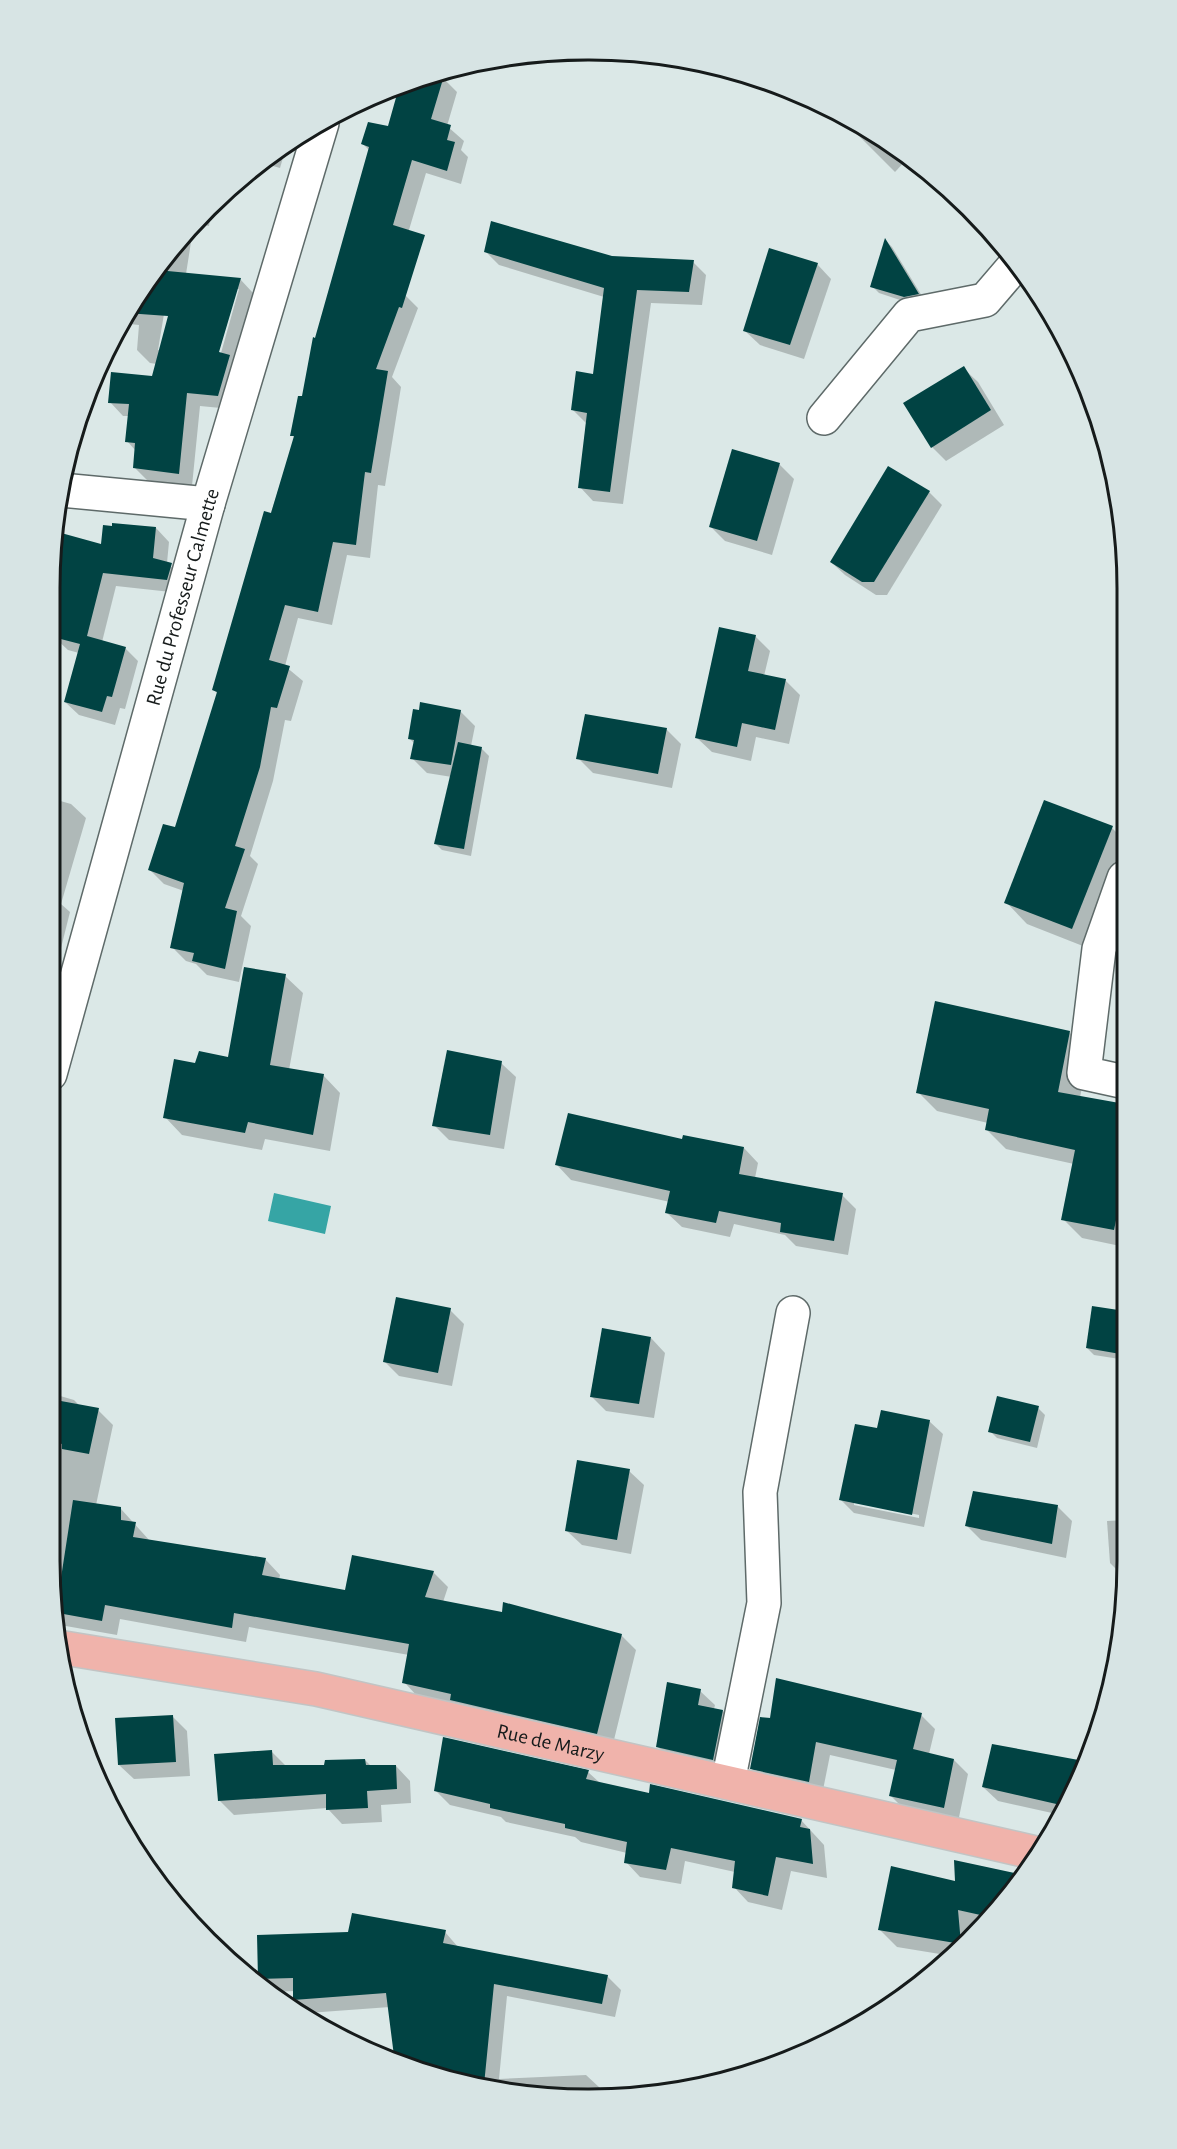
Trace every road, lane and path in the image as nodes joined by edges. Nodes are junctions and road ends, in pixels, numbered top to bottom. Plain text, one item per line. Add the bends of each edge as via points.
1 (319, 134) edge
2 (1010, 270) edge
3 (824, 418) dead end
4 (69, 490) edge
5 (208, 504) junction
6 (1117, 898) edge
7 (60, 1030) edge
8 (1117, 1080) edge
9 (793, 1314) dead end
10 (68, 1649) edge
11 (728, 1782) junction
12 (1030, 1852) edge

1 - 5 street, Rue du Professeur Calmette
2 - 3 street via 985,300 909,315
4 - 5 street
5 - 7 street, Rue du Professeur Calmette
6 - 8 street via 1099,949 1084,1073
9 - 11 street via 760,1492 764,1602
10 - 11 main road, Rue de Marzy via 316,1689
11 - 12 main road, Rue de Marzy

